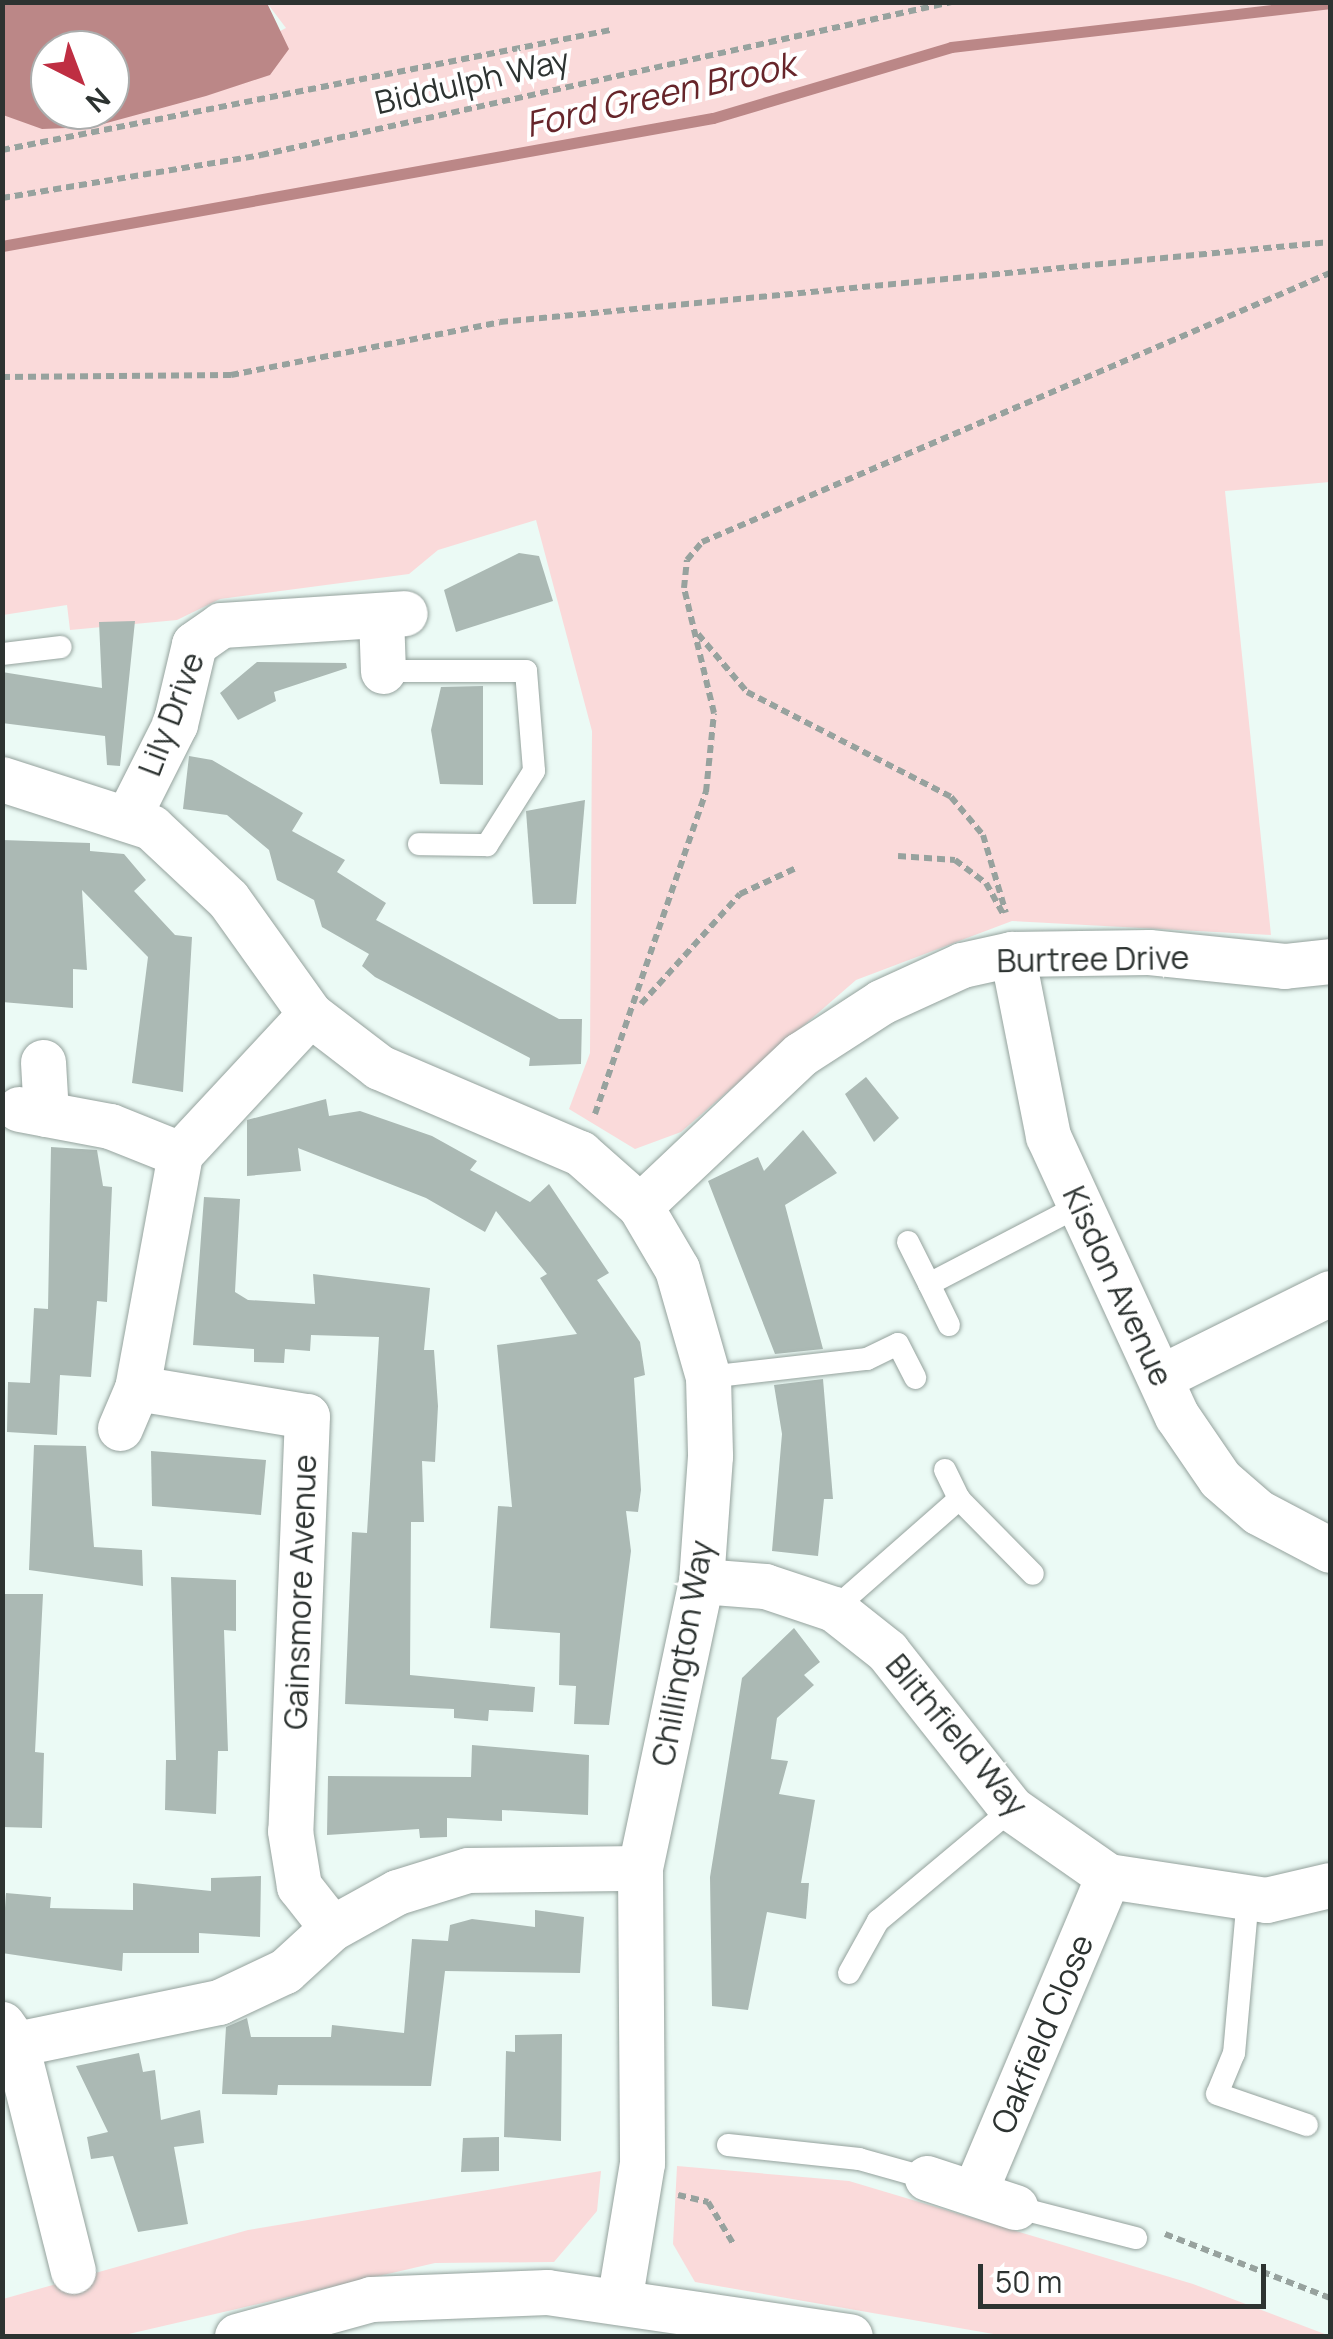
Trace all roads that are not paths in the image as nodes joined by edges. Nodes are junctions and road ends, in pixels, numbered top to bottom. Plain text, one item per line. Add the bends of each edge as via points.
1 (61, 647) dead end
2 (2, 654) edge
3 (383, 671) joint
4 (2, 779) edge
5 (128, 815) junction
6 (420, 844) dead end
7 (1010, 938) junction
8 (1330, 961) edge
9 (310, 1014) junction
10 (43, 1062) dead end
11 (180, 1154) junction
12 (1080, 1205) junction
13 (640, 1206) junction
14 (908, 1242) dead end
15 (930, 1284) junction
16 (1330, 1293) edge
17 (950, 1325) dead end
18 (708, 1377) junction
19 (1161, 1377) junction
20 (915, 1378) dead end
21 (137, 1388) junction
22 (120, 1428) dead end
23 (945, 1470) dead end
24 (959, 1498) junction
25 (1330, 1550) edge
26 (1033, 1574) dead end
27 (701, 1581) junction
28 (834, 1609) junction
29 (1012, 1809) junction
30 (640, 1868) junction
31 (1108, 1876) junction
32 (1330, 1885) edge
33 (1248, 1897) junction
34 (332, 1928) junction
35 (849, 1973) dead end
36 (9, 2034) edge
37 (1307, 2124) dead end
38 (728, 2145) dead end
39 (927, 2178) joint
40 (995, 2199) junction
41 (1136, 2238) road end
42 (73, 2271) dead end
43 (619, 2302) junction
44 (237, 2336) edge
45 (850, 2336) edge

1 - 2 lane
3 - 5 street, Lily Drive via 393,614 221,625 194,644 175,724
3 - 6 lane via 526,671 534,771 487,845
4 - 5 street, Chillington Way
5 - 9 street, Chillington Way via 228,898
7 - 8 street, Burtree Drive
7 - 12 street, Kisdon Avenue via 1048,1136
7 - 13 street, Burtree Drive via 881,1002 801,1054
9 - 11 street
9 - 13 street, Chillington Way via 379,1067 580,1152
10 - 11 street via 33,1112
11 - 21 street
12 - 15 lane
12 - 19 street, Kisdon Avenue
13 - 18 street, Chillington Way via 677,1269
14 - 15 lane
15 - 17 lane
16 - 19 street
18 - 20 lane via 867,1359 898,1344
18 - 27 street, Chillington Way
19 - 25 street, Kisdon Avenue via 1220,1479 1258,1512
21 - 22 street
21 - 34 street, Gainsmore Avenue via 307,1416 290,1831 299,1886
23 - 24 lane
24 - 26 lane
24 - 28 lane
27 - 28 street, Blithfield Way via 765,1586
27 - 30 street, Chillington Way
28 - 29 street, Blithfield Way via 887,1650
29 - 31 street, Blithfield Way
29 - 35 lane via 878,1922
30 - 34 street via 468,1870 397,1892
30 - 43 street, Chillington Way via 638,2185
31 - 33 street, Blithfield Way
31 - 40 street, Oakfield Close
32 - 33 street, Blithfield Way
33 - 37 lane via 1234,2053 1217,2094
34 - 36 street via 286,1971 219,2002
36 - 42 street
38 - 39 lane via 858,2159
39 - 40 street
40 - 41 lane
43 - 44 street via 547,2292 371,2298
43 - 45 street

